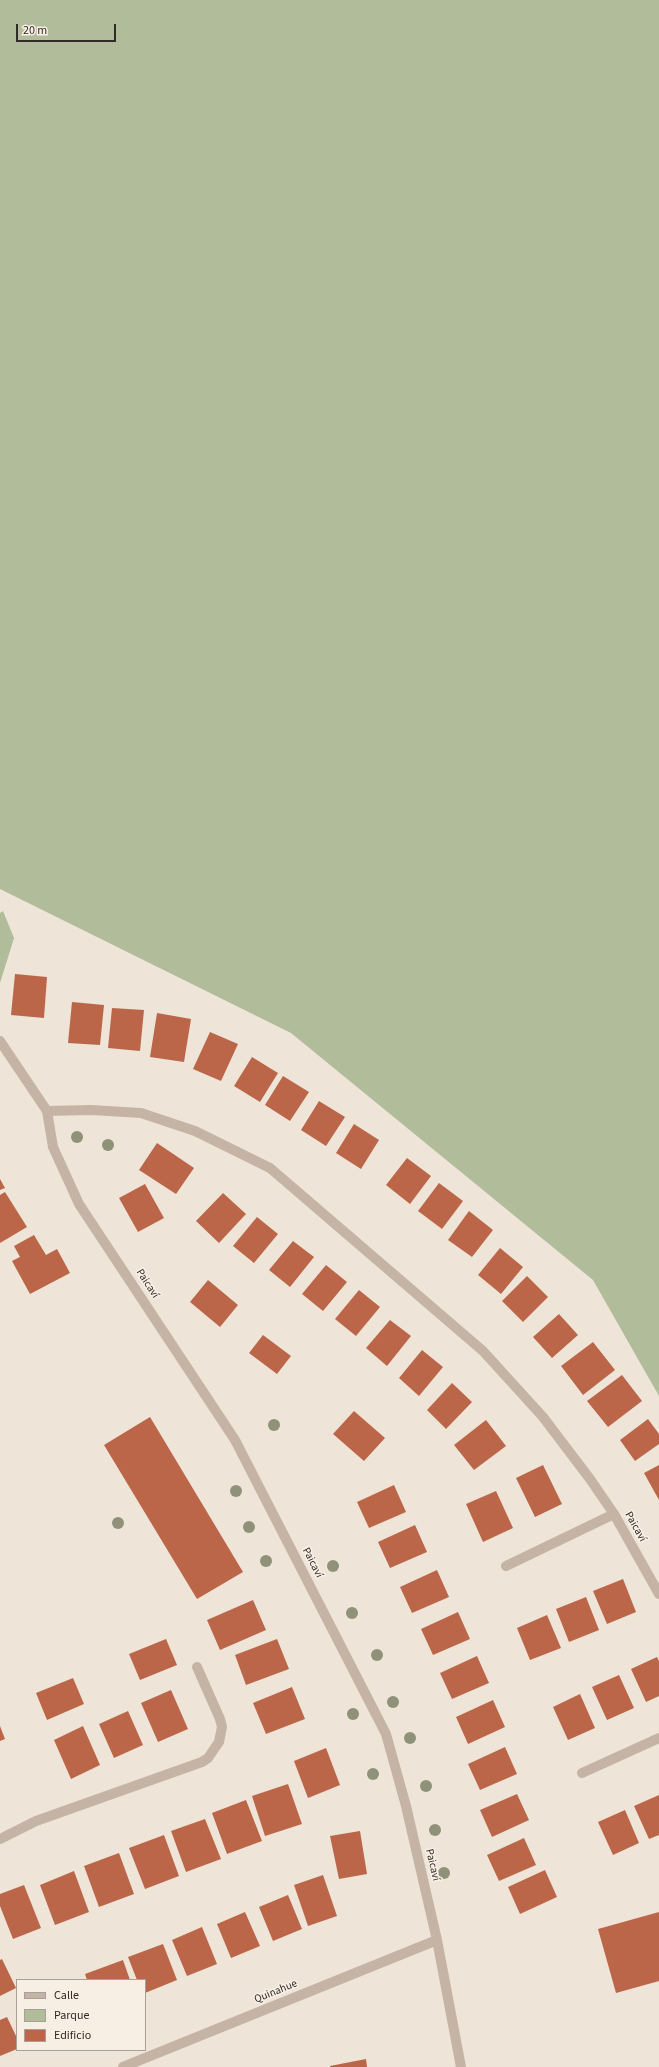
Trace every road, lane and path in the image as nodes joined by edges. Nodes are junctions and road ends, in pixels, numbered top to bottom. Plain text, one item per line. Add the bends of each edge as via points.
1 (0, 1041) edge
2 (47, 1111) junction
3 (614, 1514) junction
4 (506, 1566) dead end
5 (659, 1594) edge
6 (196, 1667) dead end
7 (659, 1738) edge
8 (582, 1773) dead end
9 (0, 1839) edge
10 (437, 1940) junction
11 (123, 2067) edge
12 (461, 2067) edge

1 - 2 street, Paicaví
2 - 3 street, Paicaví via 141,1113 195,1131 270,1168 483,1351 543,1417
2 - 10 street, Paicaví via 53,1147 79,1204 235,1440 386,1734 406,1806
3 - 4 street, Paicaví
3 - 5 street, Paicaví
6 - 9 street via 222,1727 219,1742 208,1758 36,1821
7 - 8 street
10 - 11 street, Quinahue
10 - 12 street, Paicaví

